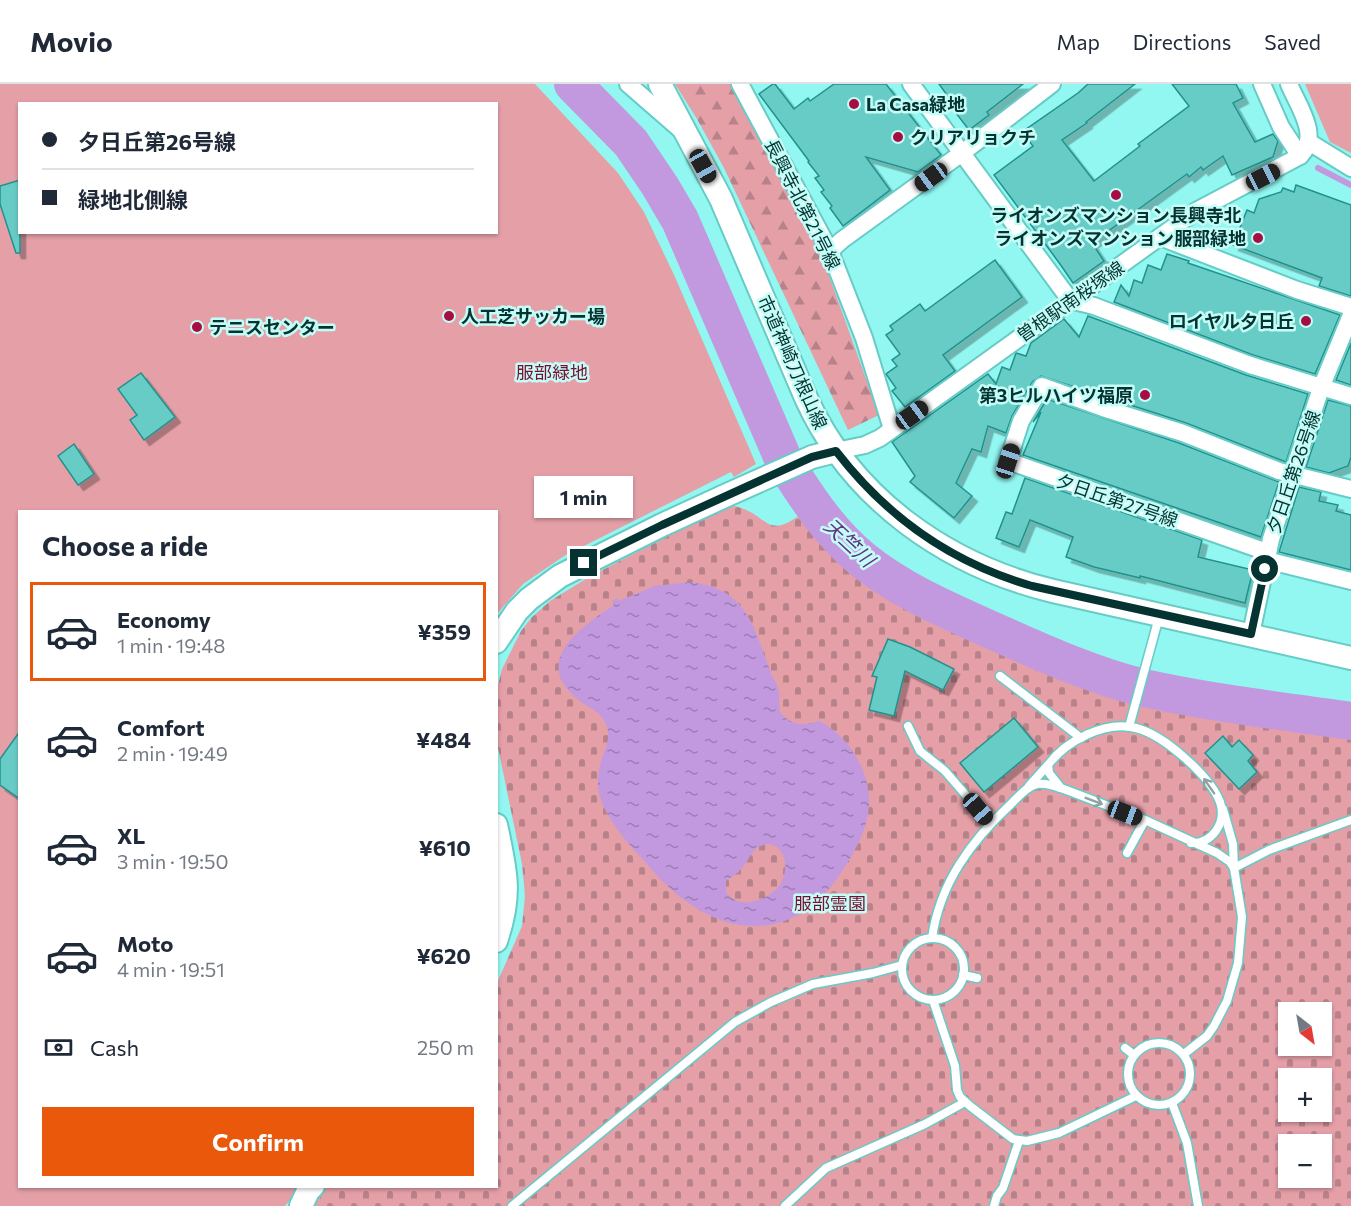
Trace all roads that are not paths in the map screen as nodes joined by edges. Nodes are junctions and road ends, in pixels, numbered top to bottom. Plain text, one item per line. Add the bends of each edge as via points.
1 (628, 84) edge
2 (660, 84) edge
3 (740, 84) edge
4 (911, 84) edge
5 (1052, 84) edge
6 (1262, 84) edge
7 (1289, 84) edge
8 (685, 133) junction
9 (1304, 149) junction
10 (962, 153) junction
11 (1351, 168) edge
12 (1160, 237) junction
13 (830, 251) junction
14 (1070, 300) junction
15 (1351, 307) edge
16 (1351, 315) edge
17 (1322, 388) junction
18 (1351, 396) edge
19 (892, 429) junction
20 (836, 451) junction
21 (1293, 475) junction
22 (1351, 489) edge
23 (1267, 556) junction
24 (1351, 581) edge
25 (1160, 615) junction
26 (1251, 634) junction
27 (498, 639) edge
28 (1351, 658) edge
29 (1000, 676) dead end
30 (908, 726) dead end
31 (1129, 727) junction
32 (1081, 738) junction
33 (1048, 765) junction
34 (1061, 788) junction
35 (1025, 791) junction
36 (1220, 802) junction
37 (1145, 820) junction
38 (1351, 820) edge
39 (990, 823) junction
40 (498, 836) edge
41 (1191, 843) junction
42 (1127, 854) dead end
43 (1234, 868) junction
44 (498, 934) edge
45 (932, 938) junction
46 (902, 965) junction
47 (963, 975) junction
48 (978, 978) dead end
49 (933, 1000) junction
50 (1125, 1048) dead end
51 (1184, 1054) junction
52 (1134, 1055) junction
53 (1136, 1096) junction
54 (965, 1102) junction
55 (1172, 1103) junction
56 (1019, 1141) junction
57 (311, 1188) edge
58 (301, 1206) edge
59 (512, 1206) edge
60 (785, 1206) edge
61 (994, 1206) edge
62 (1198, 1206) edge

1 - 8 street
2 - 8 street, 市道神崎刀根山線
3 - 13 street, 長興寺北第21号線
4 - 10 street
5 - 10 street
6 - 9 street via 1281,127
7 - 9 street via 1309,130
8 - 20 street, 市道神崎刀根山線 via 721,199 806,398
9 - 11 street
9 - 12 street, 曽根駅南桜塚線 via 1279,169 1201,207
10 - 13 street
10 - 14 street
12 - 14 street, 曽根駅南桜塚線
12 - 15 street
13 - 19 street, 長興寺北第21号線 via 864,338
14 - 17 street
14 - 19 street, 曽根駅南桜塚線
16 - 17 street, 夕日丘第26号線
17 - 18 street
17 - 21 street, 夕日丘第26号線
19 - 20 street, 曽根駅南桜塚線 via 872,443
20 - 25 street, 市道神崎刀根山線 via 900,518 954,555 1022,583
20 - 27 street via 763,479 560,576 518,611
21 - 22 street
21 - 23 street, 夕日丘第26号線
21 - 23 street, 夕日丘第27号線 via 1042,386 1021,421 1008,461
23 - 24 street
23 - 26 street, 夕日丘第26号線
25 - 26 street, 市道神崎刀根山線
25 - 31 lane
26 - 28 street, 市道神崎刀根山線
29 - 32 lane
30 - 39 lane via 920,751 945,771
31 - 32 lane
36 -> 31 lane via 1198,770 1179,753 1146,731
32 - 33 lane
33 - 34 lane via 1048,773
33 - 35 lane
34 - 35 lane via 1042,784
34 -> 37 lane
35 - 39 lane
36 - 41 lane via 1217,831 1205,841
36 - 43 lane via 1233,844
37 - 41 lane
37 - 42 lane
38 - 43 lane via 1269,850
39 - 45 lane via 945,889
40 - 44 street via 507,888
41 - 43 lane via 1217,853
43 - 51 lane via 1242,917 1235,974 1214,1026
45 - 46 lane via 909,949
45 - 47 lane via 954,947 962,960
46 - 49 lane via 902,975 913,993
46 - 59 lane via 813,984 735,1022
47 - 48 lane
47 - 49 lane via 949,996
49 - 54 lane via 955,1066 958,1093
50 - 52 lane
51 - 52 lane via 1159,1042
51 - 55 lane via 1191,1074 1189,1085
52 - 53 lane via 1127,1071
53 - 55 lane via 1153,1106
53 - 56 lane via 1059,1133
54 - 56 lane
54 - 60 lane via 826,1168
55 - 62 lane via 1187,1143
56 - 61 lane
57 - 58 street

